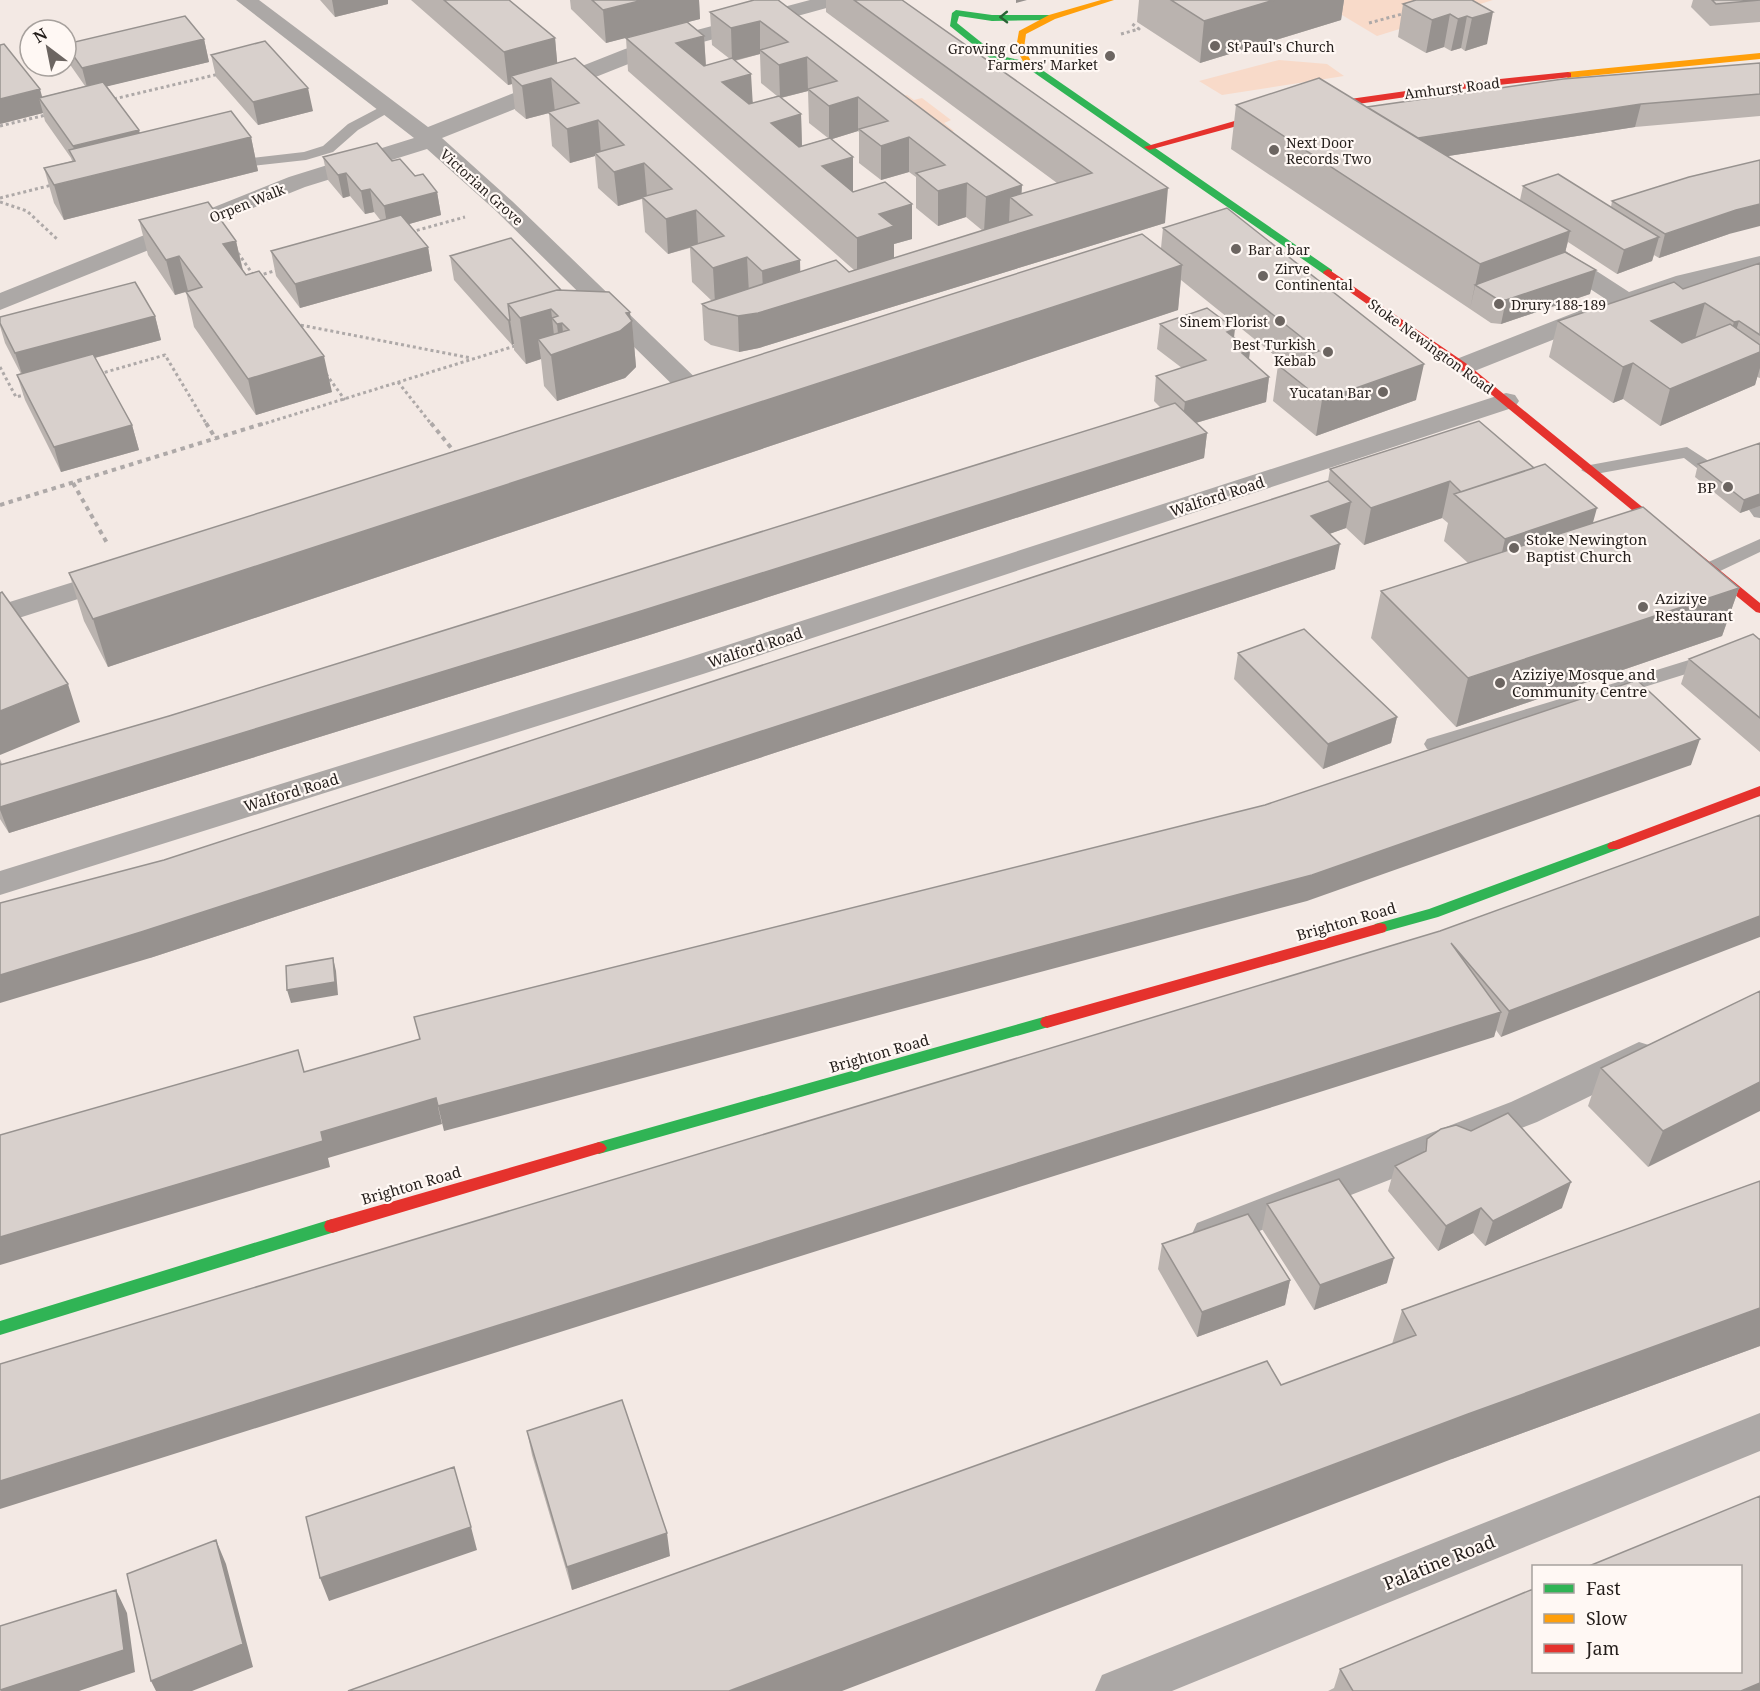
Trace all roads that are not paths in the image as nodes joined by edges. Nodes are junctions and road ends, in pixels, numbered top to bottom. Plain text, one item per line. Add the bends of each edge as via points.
1 (246, 0) edge
2 (834, 0) edge
3 (1110, 0) edge
4 (1052, 17) junction
5 (1760, 56) edge
6 (1029, 65) junction
7 (388, 107) junction
8 (428, 138) junction
9 (1149, 147) junction
10 (251, 162) dead end
11 (1250, 216) junction
12 (1219, 226) edge
13 (1540, 245) edge
14 (1760, 263) edge
15 (0, 302) edge
16 (1628, 303) junction
17 (1463, 366) junction
18 (699, 396) edge
19 (1506, 401) junction
20 (1590, 470) junction
21 (1712, 471) edge
22 (1760, 544) edge
23 (1711, 568) junction
24 (131, 573) edge
25 (1760, 609) edge
26 (0, 615) edge
27 (1760, 644) edge
28 (1434, 744) dead end
29 (1760, 791) edge
30 (0, 883) edge
31 (1671, 1041) edge
32 (1196, 1240) edge
33 (0, 1328) edge
34 (1760, 1432) edge
35 (1118, 1691) edge

1 - 7 street, Victorian Grove
2 - 8 street, Orpen Walk via 633,54
3 - 4 main road
4 - 6 main road via 1022,33 1020,48
4 -> 6 main road, Stoke Newington Road via 992,18 951,9 952,24 994,57
5 - 9 main road, Amhurst Road via 1462,86 1295,110
6 - 9 main road, Stoke Newington Road
7 - 8 street, Victorian Grove
7 - 10 lane via 353,127 328,149 306,156
8 - 15 street, Orpen Walk via 297,182
8 - 18 street, Victorian Grove via 504,206
9 - 11 main road, Stoke Newington Road
11 - 12 street
11 - 17 main road, Stoke Newington Road
13 - 16 street
14 - 16 street via 1731,268
16 - 17 street
17 - 19 main road, Stoke Newington Road
19 - 20 main road, Stoke Newington Road
19 - 30 street, Walford Road via 681,671
20 - 21 lane via 1687,452
20 - 23 main road, Stoke Newington Road
22 - 23 lane
23 - 25 main road, Stoke Newington Road
24 - 26 street
27 - 28 lane
29 - 33 main road, Brighton Road via 1433,913 420,1198
31 - 32 street via 1524,1112
34 - 35 street, Palatine Road

